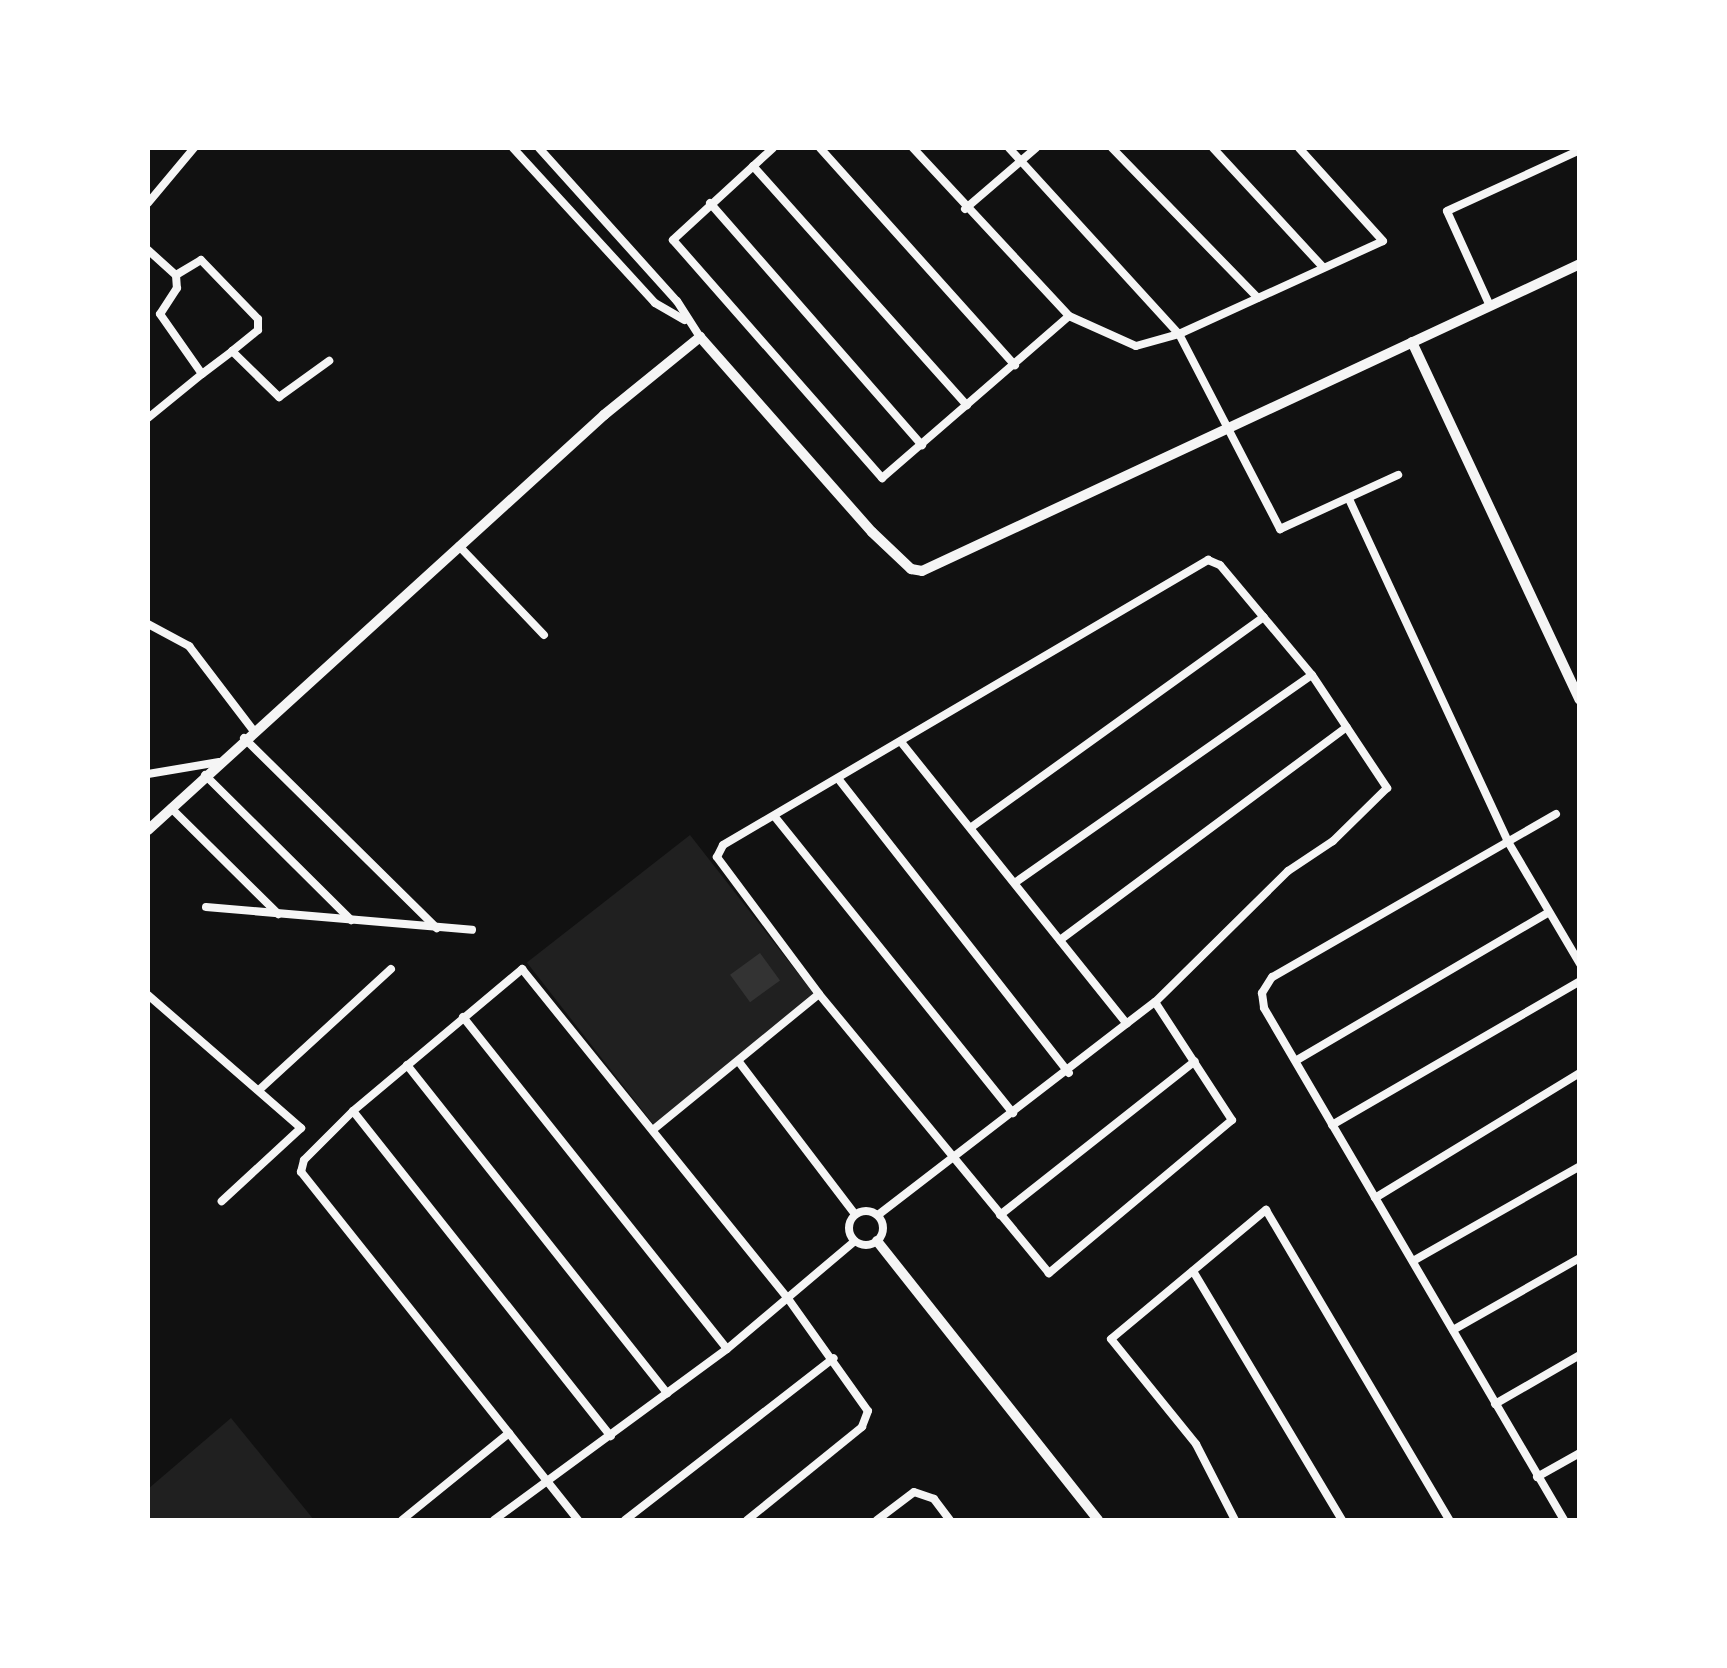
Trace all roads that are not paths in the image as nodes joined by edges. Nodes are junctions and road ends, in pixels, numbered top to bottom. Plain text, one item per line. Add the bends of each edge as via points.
1 (194, 148) edge
2 (513, 148) edge
3 (539, 148) edge
4 (774, 148) edge
5 (820, 148) edge
6 (913, 148) edge
7 (1008, 148) edge
8 (1036, 148) edge
9 (1112, 148) edge
10 (1213, 148) edge
11 (1299, 148) edge
12 (1580, 150) edge
13 (1020, 162) junction
14 (753, 166) junction
15 (148, 202) edge
16 (710, 203) junction
17 (965, 209) junction
18 (148, 250) edge
19 (1580, 264) edge
20 (1322, 267) junction
21 (176, 275) junction
22 (1258, 298) junction
23 (1490, 306) junction
24 (1069, 316) junction
25 (684, 320) junction
26 (1179, 334) junction
27 (700, 338) junction
28 (1412, 342) junction
29 (232, 351) junction
30 (329, 360) dead end
31 (1015, 365) junction
32 (202, 374) junction
33 (967, 405) junction
34 (148, 418) edge
35 (1226, 426) junction
36 (922, 445) junction
37 (1398, 476) dead end
38 (1349, 499) junction
39 (459, 546) junction
40 (1264, 617) junction
41 (148, 624) edge
42 (544, 635) dead end
43 (1312, 676) junction
44 (1580, 700) edge
45 (1347, 727) junction
46 (253, 730) junction
47 (244, 738) junction
48 (901, 742) junction
49 (220, 762) junction
50 (148, 774) edge
51 (206, 775) junction
52 (840, 781) junction
53 (171, 808) junction
54 (1556, 814) dead end
55 (774, 818) junction
56 (973, 826) junction
57 (148, 830) edge
58 (1507, 840) junction
59 (1016, 882) junction
60 (206, 907) dead end
61 (1548, 913) junction
62 (280, 916) junction
63 (351, 920) junction
64 (436, 928) junction
65 (472, 930) dead end
66 (1060, 940) junction
67 (1580, 964) edge
68 (390, 970) dead end
69 (1580, 981) edge
70 (819, 994) junction
71 (148, 995) edge
72 (1155, 1002) junction
73 (463, 1017) junction
74 (1127, 1024) junction
75 (1297, 1060) junction
76 (1195, 1061) junction
77 (739, 1062) junction
78 (406, 1065) junction
79 (1068, 1073) junction
80 (1580, 1073) edge
81 (259, 1090) junction
82 (353, 1111) junction
83 (1013, 1113) junction
84 (1332, 1125) junction
85 (654, 1129) junction
86 (954, 1161) junction
87 (1580, 1166) edge
88 (1375, 1198) junction
89 (222, 1201) dead end
90 (855, 1214) junction
91 (878, 1215) junction
92 (1000, 1215) junction
93 (855, 1241) junction
94 (877, 1241) junction
95 (1580, 1258) edge
96 (1412, 1261) junction
97 (1193, 1271) junction
98 (789, 1300) junction
99 (1453, 1330) junction
100 (727, 1349) junction
101 (1580, 1355) edge
102 (834, 1358) junction
103 (667, 1393) junction
104 (1495, 1404) junction
105 (509, 1433) junction
106 (611, 1436) junction
107 (1580, 1453) edge
108 (1538, 1477) junction
109 (545, 1480) junction
110 (402, 1520) edge
111 (494, 1520) edge
112 (578, 1520) edge
113 (625, 1520) edge
114 (747, 1520) edge
115 (877, 1520) edge
116 (950, 1520) edge
117 (1098, 1520) edge
118 (1236, 1520) edge
119 (1342, 1520) edge
120 (1450, 1520) edge
121 (1564, 1520) edge

1 - 15 street
2 - 25 street via 654,303
3 - 25 street via 677,301
4 - 14 street
5 - 31 street
6 - 17 street
7 - 13 street
8 - 13 street
9 - 22 street
10 - 20 street
11 - 20 street via 1382,240
12 - 23 street via 1447,211
13 - 17 street
13 - 26 street
14 - 16 street
14 - 33 street
16 - 36 street
16 - 36 street via 674,242 874,472 892,476
17 - 24 street
18 - 21 street
19 - 23 street
20 - 22 street
21 - 29 street via 202,260 258,319 258,330
21 - 32 street via 160,314
22 - 26 street
23 - 28 street
24 - 26 street via 1136,346
24 - 31 street
25 - 27 street
26 - 35 street
27 - 35 street via 872,532 911,568 922,570
27 - 39 street
28 - 35 street
28 - 44 street
29 - 30 street via 276,397
29 - 32 street
31 - 33 street
32 - 34 street
33 - 36 street
35 - 38 street via 1280,529
37 - 38 street
38 - 58 street
39 - 42 street
39 - 46 street
40 - 43 street
40 - 48 street via 1220,565 1208,560
40 - 56 street
41 - 46 street via 189,646
43 - 45 street
43 - 59 street
45 - 66 street
45 - 72 street via 1386,794 1288,871
46 - 47 street
47 - 49 street
47 - 64 street
48 - 52 street
48 - 56 street
49 - 50 street
49 - 51 street
51 - 53 street
51 - 63 street
52 - 55 street
52 - 79 street
53 - 57 street
53 - 62 street
54 - 58 street
55 - 70 street via 723,845 716,857
55 - 83 street
56 - 59 street
58 - 61 street
58 - 75 street via 1265,984 1264,1008
59 - 66 street
60 - 62 street
61 - 67 street
61 - 75 street
62 - 63 street
63 - 64 street
64 - 65 street
66 - 74 street
68 - 81 street
69 - 84 street
70 - 77 street
70 - 86 street
71 - 81 street
72 - 74 street
72 - 76 street
73 - 78 street
73 - 85 street via 522,969
73 - 100 street
74 - 79 street
75 - 84 street
76 - 92 street
76 - 92 street via 1232,1120 1055,1272 1044,1271
77 - 85 street
77 - 90 street
78 - 82 street
78 - 103 street
79 - 83 street
80 - 88 street
81 - 89 street via 301,1128
82 - 105 street via 311,1152 301,1172
82 - 106 street
83 - 86 street
84 - 88 street
85 - 98 street
86 - 91 street
86 - 92 street
87 - 96 street
88 - 96 street
90 - 91 street
90 - 93 street via 849,1228
91 - 94 street via 884,1228
93 - 94 street
93 - 98 street
94 - 117 street
95 - 99 street
96 - 99 street
97 - 118 street via 1111,1342 1196,1444
97 - 119 street
97 - 120 street via 1260,1214 1271,1212
98 - 100 street
98 - 102 street
99 - 104 street
100 - 103 street
101 - 104 street
102 - 113 street
102 - 114 street via 868,1420
103 - 106 street
104 - 108 street
105 - 109 street
105 - 110 street
106 - 109 street
107 - 108 street
108 - 121 street
109 - 111 street
109 - 112 street
115 - 116 street via 914,1492 934,1499

